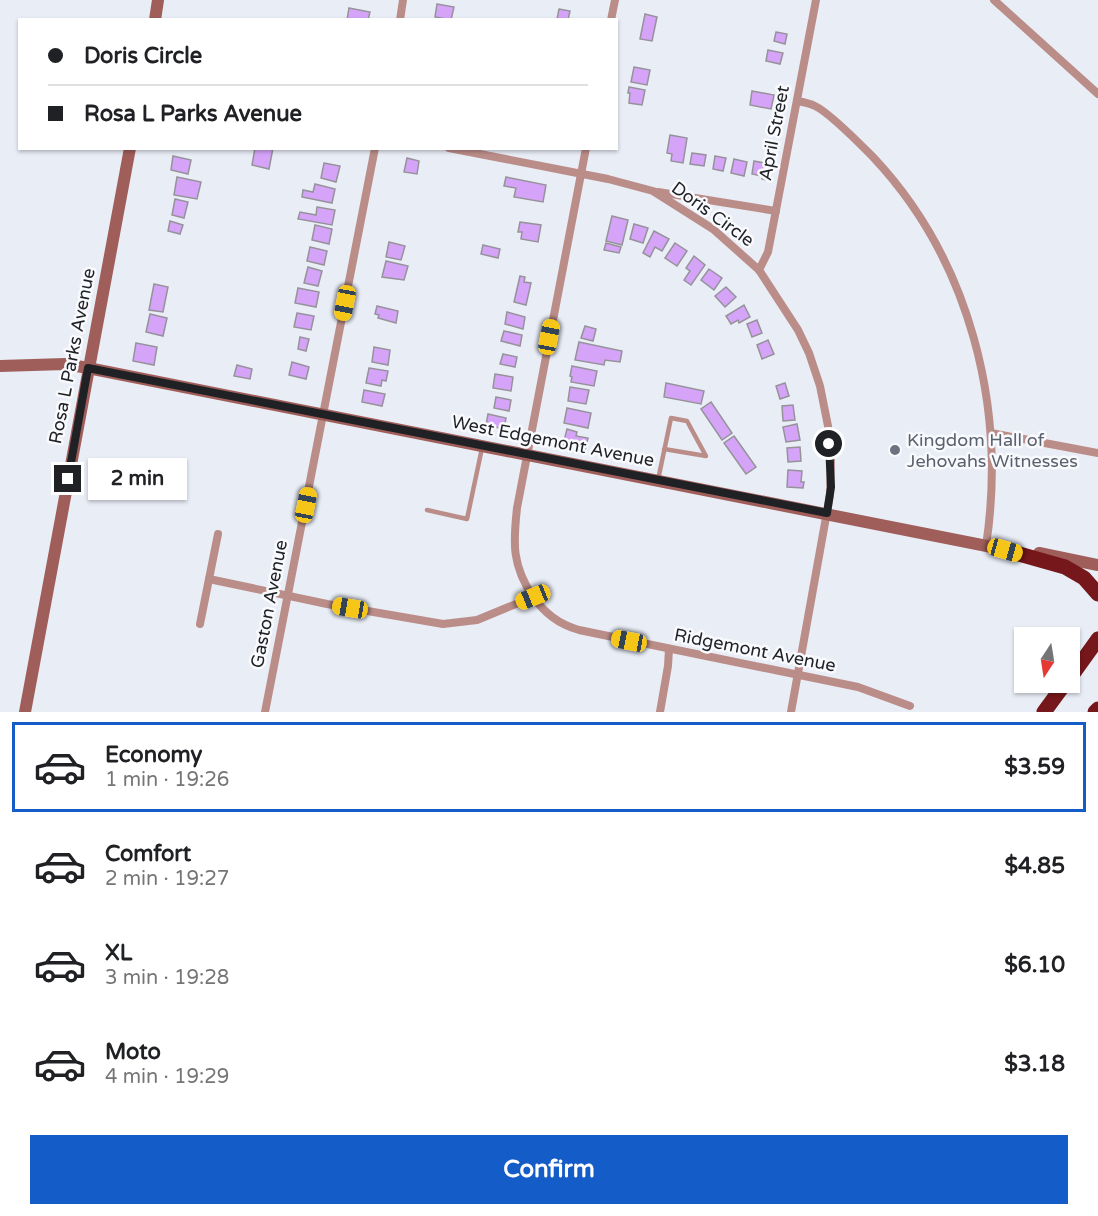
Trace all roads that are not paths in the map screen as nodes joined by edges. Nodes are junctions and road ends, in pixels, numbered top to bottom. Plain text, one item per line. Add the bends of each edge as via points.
1 (158, 0) edge
2 (404, 0) edge
3 (615, 0) edge
4 (816, 0) edge
5 (994, 0) edge
6 (155, 18) edge
7 (400, 18) edge
8 (611, 18) edge
9 (1098, 94) edge
10 (797, 101) junction
11 (130, 150) edge
12 (375, 150) edge
13 (459, 150) edge
14 (586, 150) edge
15 (582, 174) junction
16 (653, 191) junction
17 (776, 211) junction
18 (759, 270) junction
19 (0, 366) edge
20 (88, 368) junction
21 (323, 414) junction
22 (991, 433) junction
23 (483, 445) junction
24 (664, 449) junction
25 (1098, 453) edge
26 (526, 454) junction
27 (658, 480) junction
28 (427, 510) dead end
29 (827, 513) junction
30 (218, 534) dead end
31 (986, 546) junction
32 (1005, 550) junction
33 (1098, 565) edge
34 (209, 579) junction
35 (1098, 594) edge
36 (288, 595) junction
37 (533, 597) junction
38 (200, 624) dead end
39 (1097, 639) edge
40 (669, 649) junction
41 (1080, 664) edge
42 (798, 675) junction
43 (1058, 693) edge
44 (910, 706) dead end
45 (1098, 709) edge
46 (25, 712) edge
47 (265, 712) edge
48 (660, 712) edge
49 (791, 712) edge
50 (1044, 712) edge
51 (1095, 712) edge

1 - 6 street
2 - 7 street
3 - 8 street
4 - 10 street, April Street
5 - 9 street
10 - 17 street, April Street
10 - 22 street via 817,107 863,146 900,189 929,232 972,331 985,383
11 - 20 street, Rosa L Parks Avenue
12 - 21 street, Gaston Avenue
13 - 15 street, Doris Circle
14 - 15 street, Ridgemont Avenue
15 - 16 street, Doris Circle
15 - 26 street, Ridgemont Avenue
16 - 17 street
16 - 18 street, Doris Circle via 712,229
17 - 18 street, April Street via 768,252
18 - 29 street, Doris Circle via 798,330 820,386 831,461
19 - 20 street, West Edgemont Avenue via 65,364
20 - 21 street, West Edgemont Avenue
20 - 46 street, Rosa L Parks Avenue
21 - 23 street, West Edgemont Avenue
21 - 36 street, Gaston Avenue
22 - 25 street
22 - 31 street via 992,501
23 - 26 street, West Edgemont Avenue
23 - 28 lane via 467,519
24 - 24 lane via 671,418 687,421 706,456
24 - 27 lane
26 - 27 street, West Edgemont Avenue
26 - 37 street, Ridgemont Avenue via 515,544 521,579
27 - 29 street, West Edgemont Avenue
29 - 31 street, West Edgemont Avenue
29 - 42 street, Doris Circle
30 - 34 street
31 - 32 street, West Edgemont Avenue
32 - 33 street, West Edgemont Avenue
32 - 35 highway via 1065,567 1084,578
34 - 36 street
34 - 38 street
36 - 37 street via 443,624 477,620
36 - 47 street, Gaston Avenue
37 - 40 street, Ridgemont Avenue via 544,612 572,628
39 - 41 highway
40 - 42 street, Ridgemont Avenue
40 - 48 street
42 - 44 street, Ridgemont Avenue via 858,687
42 - 49 street, Doris Circle
43 - 50 highway
45 - 51 highway

